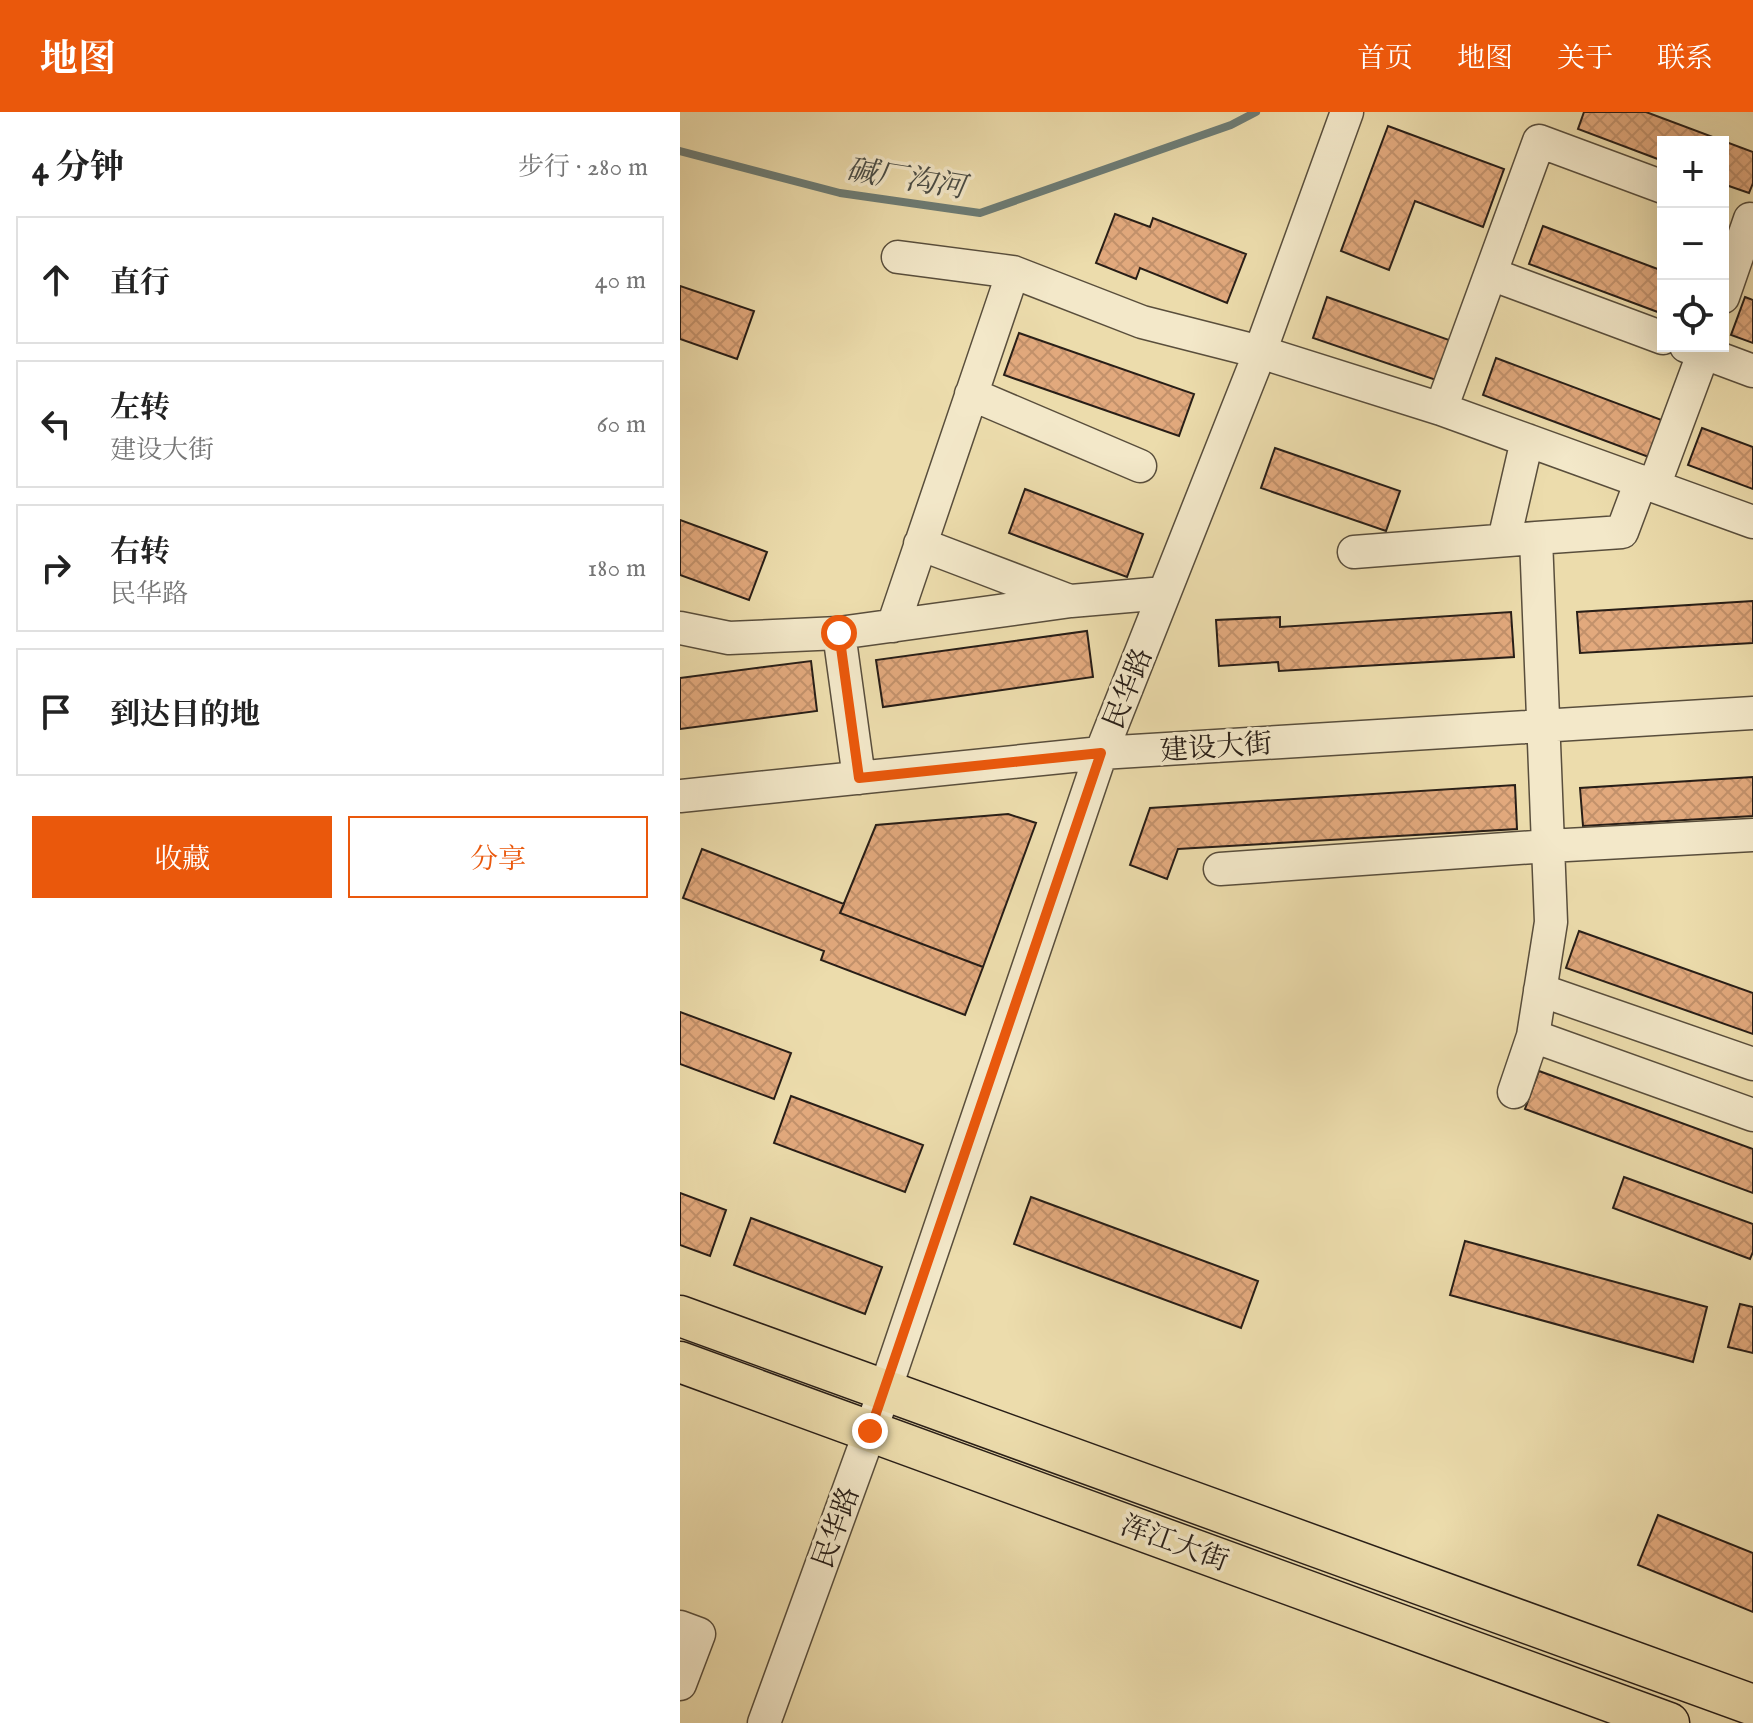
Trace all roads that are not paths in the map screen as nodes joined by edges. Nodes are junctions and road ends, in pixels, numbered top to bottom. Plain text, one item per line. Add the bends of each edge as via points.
1 (1347, 112) edge
2 (1657, 185) edge
3 (1742, 216) edge
4 (898, 257) dead end
5 (1013, 272) junction
6 (1491, 274) junction
7 (1727, 280) edge
8 (1657, 336) edge
9 (1260, 352) junction
10 (1698, 352) edge
11 (1708, 352) edge
12 (1753, 371) edge
13 (971, 394) junction
14 (1441, 409) junction
15 (1527, 440) junction
16 (1140, 466) dead end
17 (1648, 484) junction
18 (1753, 522) edge
19 (1536, 538) junction
20 (1504, 540) junction
21 (920, 544) junction
22 (1354, 552) dead end
23 (1164, 593) junction
24 (1071, 601) junction
25 (893, 626) junction
26 (680, 628) edge
27 (839, 633) junction
28 (1753, 713) edge
29 (1542, 726) junction
30 (1101, 753) junction
31 (859, 778) junction
32 (680, 796) edge
33 (1753, 835) edge
34 (1548, 846) junction
35 (1220, 869) dead end
36 (1540, 990) junction
37 (1533, 1036) junction
38 (1753, 1064) edge
39 (1514, 1092) dead end
40 (1753, 1115) edge
41 (680, 1316) edge
42 (680, 1362) edge
43 (885, 1390) junction
44 (870, 1431) junction
45 (680, 1627) edge
46 (680, 1684) edge
47 (1753, 1705) edge
48 (764, 1723) edge
49 (1669, 1723) edge

1 - 9 street, 民华路
2 - 6 street via 1539,141
3 - 7 street
4 - 5 street
5 - 9 street via 1142,322
5 - 13 street
6 - 8 street
6 - 14 street
9 - 14 street
9 - 23 street, 民华路
10 - 17 street
11 - 12 street
13 - 16 street
13 - 21 street
14 - 15 street
15 - 17 street
15 - 20 street
17 - 18 street
17 - 19 street via 1622,532
19 - 20 street
19 - 29 street
20 - 22 street
21 - 24 street
21 - 25 street
23 - 24 street
23 - 30 street, 民华路
24 - 25 street
25 - 27 street
26 - 27 street via 729,638
27 - 31 street
28 - 29 street, 建设大街
29 - 30 street, 建设大街
29 - 34 street
30 - 31 street, 建设大街
30 - 43 street, 民华路
31 - 32 street, 建设大街
33 - 34 street
34 - 35 street
34 - 36 street via 1551,922
36 - 37 street
36 - 38 street
37 - 39 street
37 - 40 street
41 - 43 main road
42 - 44 main road, 浑江大街
43 - 44 street, 民华路
43 - 47 main road
44 - 48 street, 民华路
44 - 49 main road, 浑江大街
45 - 46 street via 699,1634

